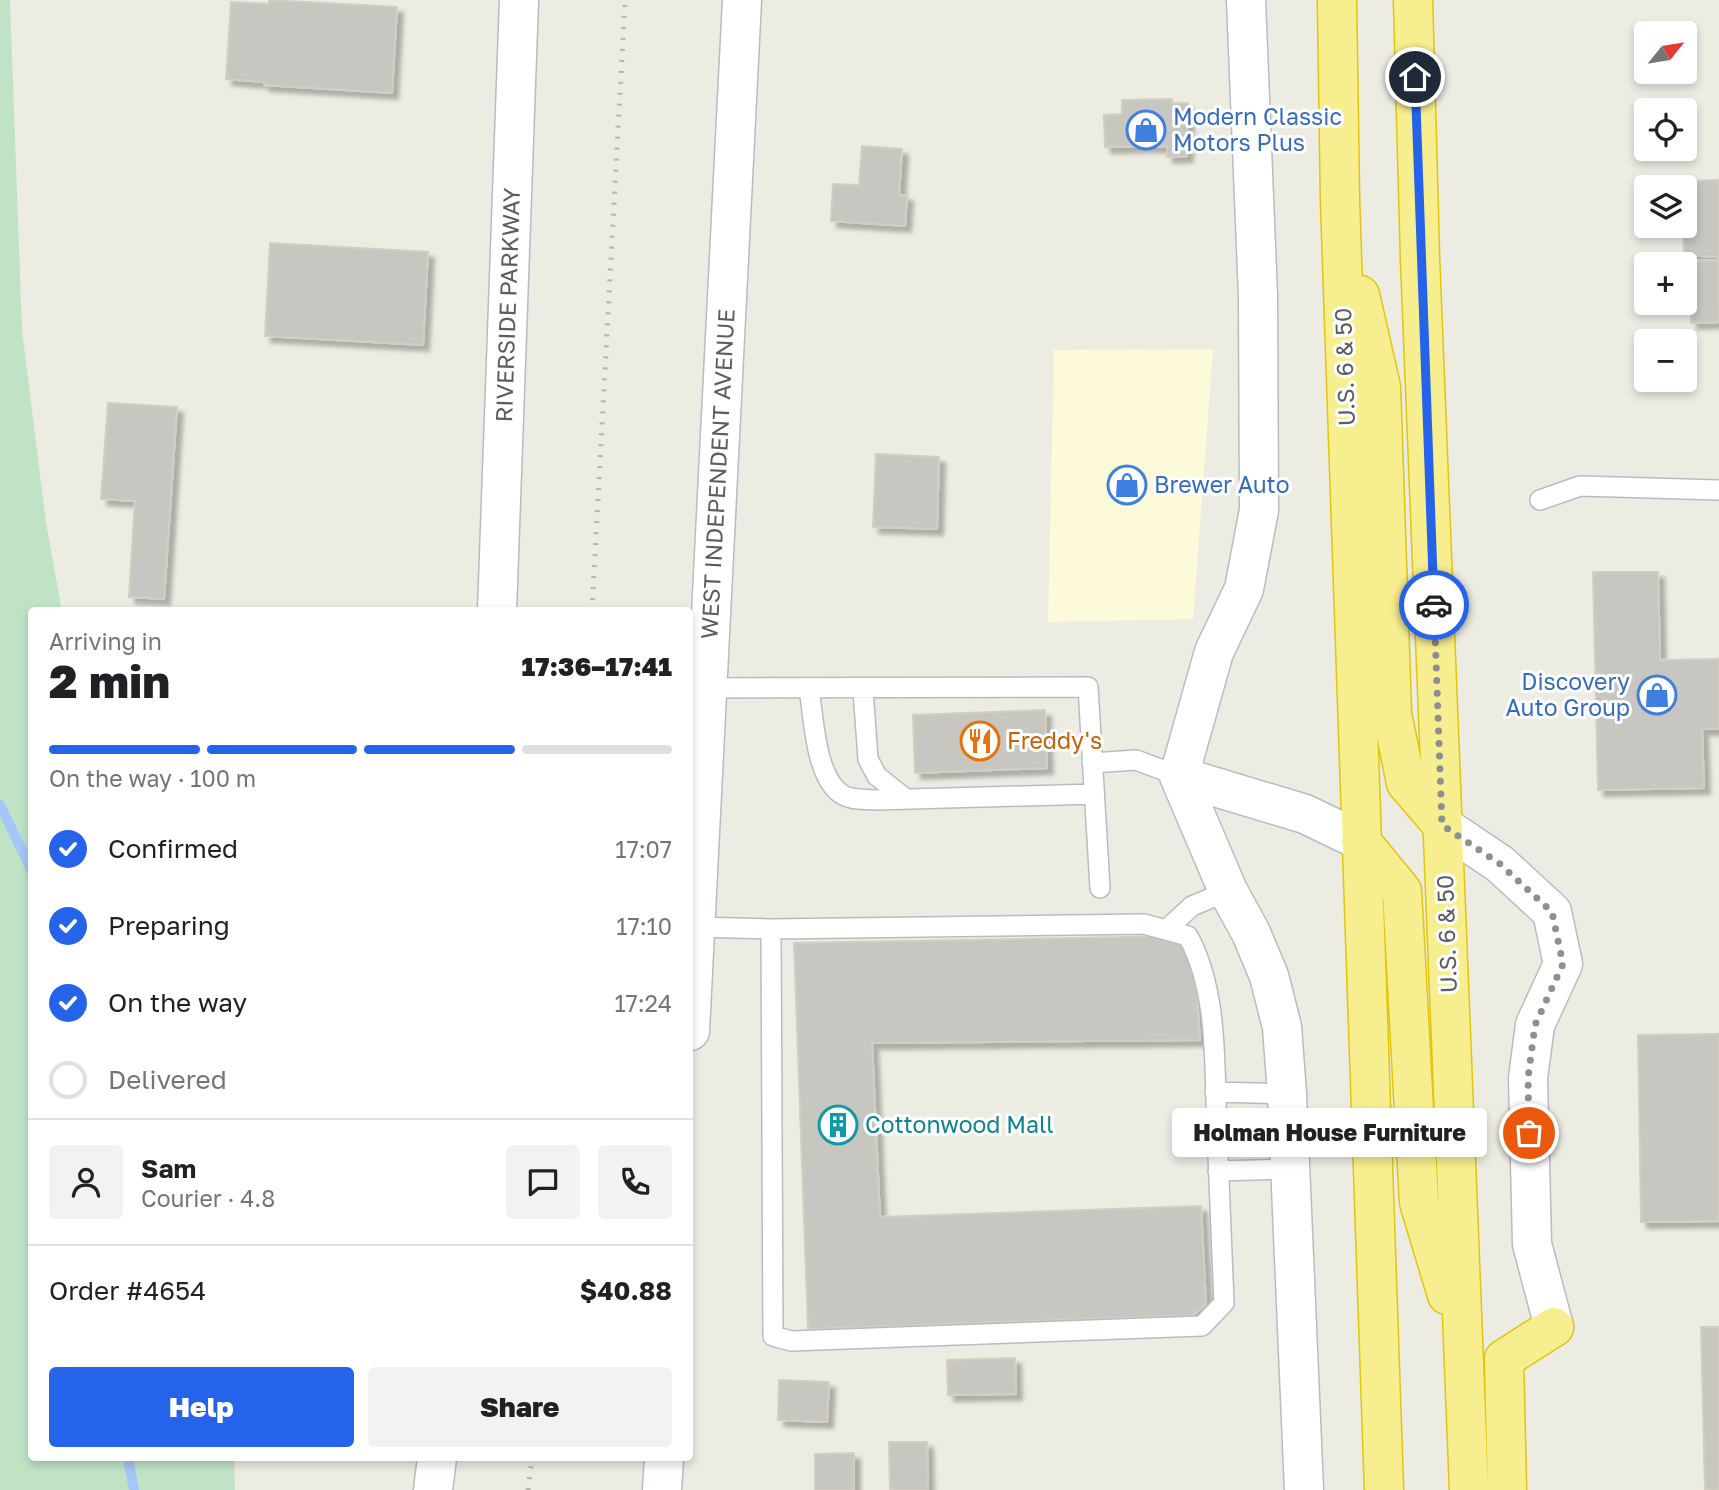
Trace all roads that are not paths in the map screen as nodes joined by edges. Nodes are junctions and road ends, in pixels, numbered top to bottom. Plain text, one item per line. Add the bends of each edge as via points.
1 (519, 0) edge
2 (743, 0) edge
3 (1246, 0) edge
4 (1337, 0) edge
5 (1413, 0) edge
6 (1339, 200) junction
7 (1719, 490) edge
8 (1540, 500) dead end
9 (497, 607) edge
10 (707, 688) junction
11 (809, 689) junction
12 (863, 690) junction
13 (1092, 763) junction
14 (1179, 776) junction
15 (1094, 794) junction
16 (906, 799) junction
17 (1442, 825) junction
18 (1360, 841) junction
19 (1100, 888) dead end
20 (1227, 891) junction
21 (695, 927) junction
22 (771, 929) junction
23 (1166, 930) junction
24 (693, 969) edge
25 (1215, 1092) junction
26 (1287, 1094) junction
27 (1290, 1169) junction
28 (1218, 1171) junction
29 (1554, 1327) joint
30 (1463, 1349) junction
31 (437, 1461) edge
32 (664, 1461) edge
33 (433, 1490) edge
34 (662, 1490) edge
35 (1304, 1490) edge
36 (1384, 1490) edge
37 (1469, 1490) edge
38 (1507, 1490) edge

1 - 9 street, RIVERSIDE PARKWAY
2 - 10 street, WEST INDEPENDENT AVENUE
3 - 14 street via 1258,296 1259,510 1244,589 1214,652
4 - 6 highway, U.S. 6 & 50
5 - 17 highway, U.S. 6 & 50
6 - 17 highway via 1381,387 1392,714 1406,783
6 - 18 highway, U.S. 6 & 50
7 - 8 lane via 1580,486
10 - 11 lane
10 - 21 street, WEST INDEPENDENT AVENUE
11 - 12 lane
11 - 16 lane via 823,770 834,788 845,797
12 - 13 lane via 1088,687
12 - 16 lane via 868,759 877,776
13 - 14 lane via 1136,760
13 - 15 lane
14 - 18 street via 1305,814
14 - 20 street
15 - 16 lane
15 - 19 lane
17 - 29 street via 1500,864 1552,912 1563,964 1535,1025 1528,1078 1532,1244
17 - 30 highway, U.S. 6 & 50
18 - 30 highway via 1402,891 1419,1202
18 - 36 highway, U.S. 6 & 50
20 - 23 lane via 1192,906
20 - 26 street via 1269,976 1282,1027
21 - 22 lane
21 - 24 street, WEST INDEPENDENT AVENUE
22 - 23 lane via 1144,923
22 - 28 lane via 773,1335 791,1340 1202,1326 1224,1303
23 - 25 lane via 1188,936 1199,956 1208,996
25 - 26 lane
25 - 28 lane
26 - 27 street
27 - 28 lane
27 - 35 street
29 - 38 highway via 1504,1359
30 - 37 highway, U.S. 6 & 50
31 - 33 street
32 - 34 street

